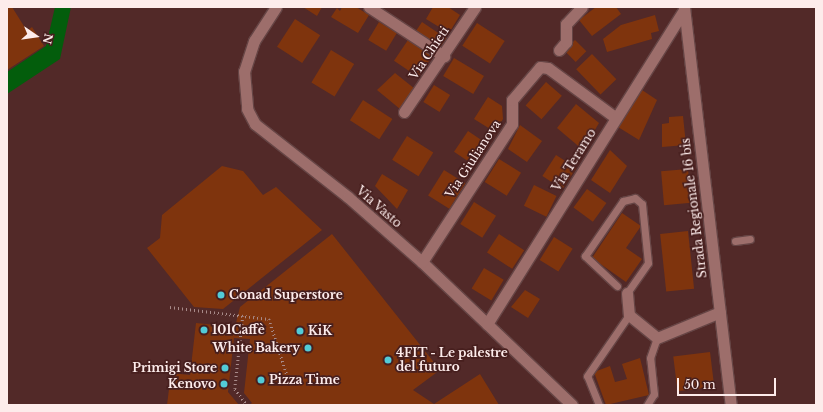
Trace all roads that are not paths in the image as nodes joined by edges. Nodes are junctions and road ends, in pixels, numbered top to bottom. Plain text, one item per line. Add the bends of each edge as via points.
1 (276, 7) edge
2 (369, 7) edge
3 (475, 7) edge
4 (582, 7) edge
5 (684, 8) edge
6 (559, 50) dead end
7 (444, 56) junction
8 (404, 112) dead end
9 (616, 118) junction
10 (750, 239) dead end
11 (735, 241) dead end
12 (422, 262) junction
13 (617, 286) dead end
14 (627, 293) joint
15 (720, 312) junction
16 (630, 315) junction
17 (486, 324) junction
18 (657, 338) junction
19 (572, 405) edge
20 (599, 405) edge
21 (647, 405) edge
22 (731, 405) edge

1 - 12 street, Via Vasto via 254,41 244,71 247,108 255,124 348,197
2 - 7 street
3 - 7 street, Via Chieti
4 - 6 street via 566,24 566,42
5 - 9 street, Via Teramo
5 - 15 street, Strada Regionale 16 bis
7 - 8 street, Via Chieti
9 - 12 street, Via Giulianova via 548,68 540,67 512,100 512,124
9 - 17 street, Via Teramo
10 - 11 lane
12 - 17 street, Via Vasto
13 - 14 lane via 585,256 623,201 634,198 642,204 648,263
14 - 16 street
15 - 18 street
15 - 22 street, Strada Regionale 16 bis
16 - 18 street
16 - 20 lane via 588,376
17 - 19 street, Via Vasto
18 - 21 lane via 650,358 654,394

